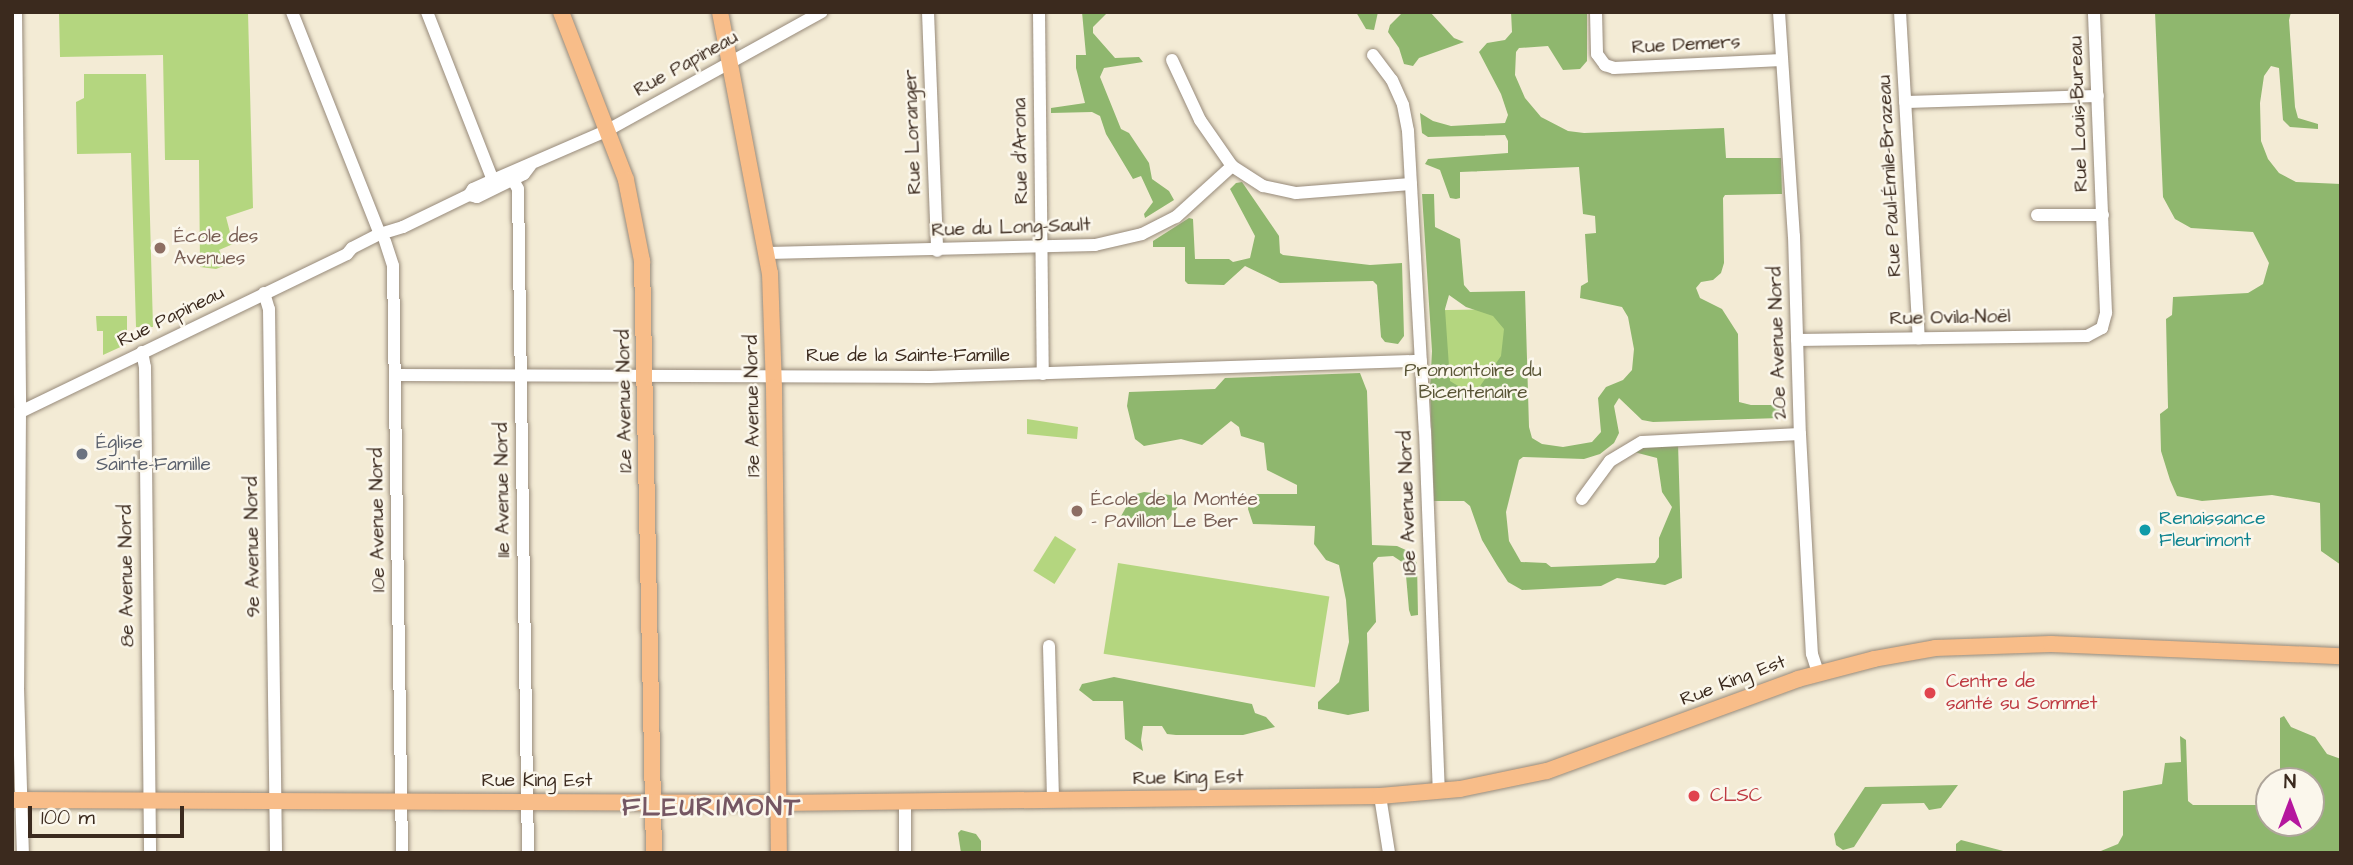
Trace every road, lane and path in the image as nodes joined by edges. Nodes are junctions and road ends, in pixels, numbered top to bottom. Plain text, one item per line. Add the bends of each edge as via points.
1 (16, 12) edge
2 (292, 12) edge
3 (427, 12) edge
4 (561, 12) edge
5 (720, 12) edge
6 (822, 12) edge
7 (928, 12) edge
8 (1039, 12) edge
9 (1596, 12) edge
10 (1779, 12) edge
11 (1899, 12) edge
12 (2094, 12) edge
13 (1373, 55) dead end
14 (1172, 60) dead end
15 (1782, 60) junction
16 (731, 61) junction
17 (15, 72) edge
18 (2098, 96) junction
19 (1905, 102) junction
20 (608, 130) junction
21 (530, 166) junction
22 (1232, 166) junction
23 (493, 180) junction
24 (513, 180) junction
25 (1411, 184) junction
26 (468, 195) junction
27 (2037, 215) dead end
28 (2103, 215) junction
29 (382, 237) junction
30 (1041, 248) junction
31 (937, 251) junction
32 (768, 253) junction
33 (264, 293) junction
34 (2102, 328) joint
35 (1919, 338) junction
36 (1797, 340) junction
37 (142, 352) junction
38 (1421, 361) junction
39 (1043, 374) junction
40 (395, 375) junction
41 (646, 375) junction
42 (774, 375) junction
43 (521, 376) junction
44 (16, 414) edge
45 (1800, 434) junction
46 (1582, 499) dead end
47 (16, 570) edge
48 (1049, 646) dead end
49 (2341, 656) edge
50 (1818, 673) junction
51 (15, 688) edge
52 (1439, 792) junction
53 (1381, 796) junction
54 (17, 800) edge
55 (150, 801) junction
56 (275, 801) junction
57 (401, 801) junction
58 (1053, 801) junction
59 (527, 802) junction
60 (653, 802) junction
61 (905, 802) junction
62 (778, 803) junction
63 (23, 853) edge
64 (150, 853) edge
65 (276, 853) edge
66 (402, 853) edge
67 (528, 853) edge
68 (654, 853) edge
69 (779, 853) edge
70 (905, 853) edge
71 (1389, 853) edge

1 - 17 street
2 - 29 street, 10e Avenue Nord
3 - 23 street
4 - 20 main road, 12e Avenue Nord
5 - 16 main road, 13e Avenue Nord
6 - 16 street, Rue Papineau
7 - 31 street, Rue Loranger
8 - 30 street, Rue d'Arona
9 - 15 street, Rue Demers via 1597,54 1614,68
10 - 15 street, 20e Avenue Nord
11 - 19 street, Rue Paul-Émile-Brazeau
12 - 18 street, Rue Louis-Bureau
13 - 25 street, 18e Avenue Nord via 1403,105
14 - 22 street via 1200,120
15 - 36 street, 20e Avenue Nord
16 - 20 street, Rue Papineau
16 - 32 main road, 13e Avenue Nord
17 - 44 street
18 - 19 street
18 - 28 street, Rue Louis-Bureau
19 - 35 street, Rue Paul-Émile-Brazeau
20 - 21 street, Rue Papineau
20 - 41 main road, 12e Avenue Nord via 626,180 640,244
21 - 23 street, Rue Papineau
21 - 24 street, Rue Papineau
22 - 25 street via 1263,187 1296,193
22 - 30 street, Rue du Long-Sault via 1176,217 1142,234 1095,245
23 - 26 street, Rue Papineau
24 - 26 street, Rue Papineau via 477,197
24 - 43 street, 11e Avenue Nord via 518,189
25 - 38 street, 18e Avenue Nord
26 - 29 street, Rue Papineau via 402,227 398,234
27 - 28 street, Rue Louis-Bureau
28 - 34 street, Rue Louis-Bureau via 2106,313
29 - 33 street, Rue Papineau via 355,255 347,254
29 - 40 street, 10e Avenue Nord via 393,259
30 - 31 street, Rue du Long-Sault
30 - 39 street, Rue d'Arona
31 - 32 street, Rue du Long-Sault
32 - 42 main road, 13e Avenue Nord
33 - 37 street, Rue Papineau
33 - 56 street, 9e Avenue Nord via 269,309
34 - 35 street, Rue Ovila-Noël via 2087,336
35 - 36 street, Rue Ovila-Noël
36 - 45 street, 20e Avenue Nord
37 - 44 street, Rue Papineau
37 - 55 street, 8e Avenue Nord
38 - 39 street, Rue de la Sainte-Famille
38 - 52 street, 18e Avenue Nord
39 - 42 street, Rue de la Sainte-Famille
40 - 43 street, Rue de la Sainte-Famille
40 - 57 street, 10e Avenue Nord
41 - 42 street, Rue de la Sainte-Famille
41 - 43 street, Rue de la Sainte-Famille
41 - 60 main road, 12e Avenue Nord
42 - 62 main road, 13e Avenue Nord
43 - 59 street, 11e Avenue Nord
44 - 47 street
45 - 46 street via 1642,442 1609,461
45 - 50 street, 20e Avenue Nord via 1812,654
47 - 51 street
48 - 58 street
49 - 50 main road, Rue King Est via 1997,643 1906,652
50 - 52 main road, Rue King Est via 1579,761 1523,778
51 - 54 street
52 - 53 main road, Rue King Est
53 - 58 main road, Rue King Est
53 - 71 street
54 - 55 main road, Rue King Est
54 - 63 street
55 - 56 main road, Rue King Est
55 - 64 street, 8e Avenue Nord
56 - 57 main road, Rue King Est
56 - 65 street, 9e Avenue Nord
57 - 59 main road, Rue King Est
57 - 66 street, 10e Avenue Nord
58 - 61 main road, Rue King Est
59 - 60 main road, Rue King Est
59 - 67 street, 11e Avenue Nord
60 - 62 main road, Rue King Est
60 - 68 main road, 12e Avenue Nord
61 - 62 main road, Rue King Est
61 - 70 street
62 - 69 main road, 13e Avenue Nord

